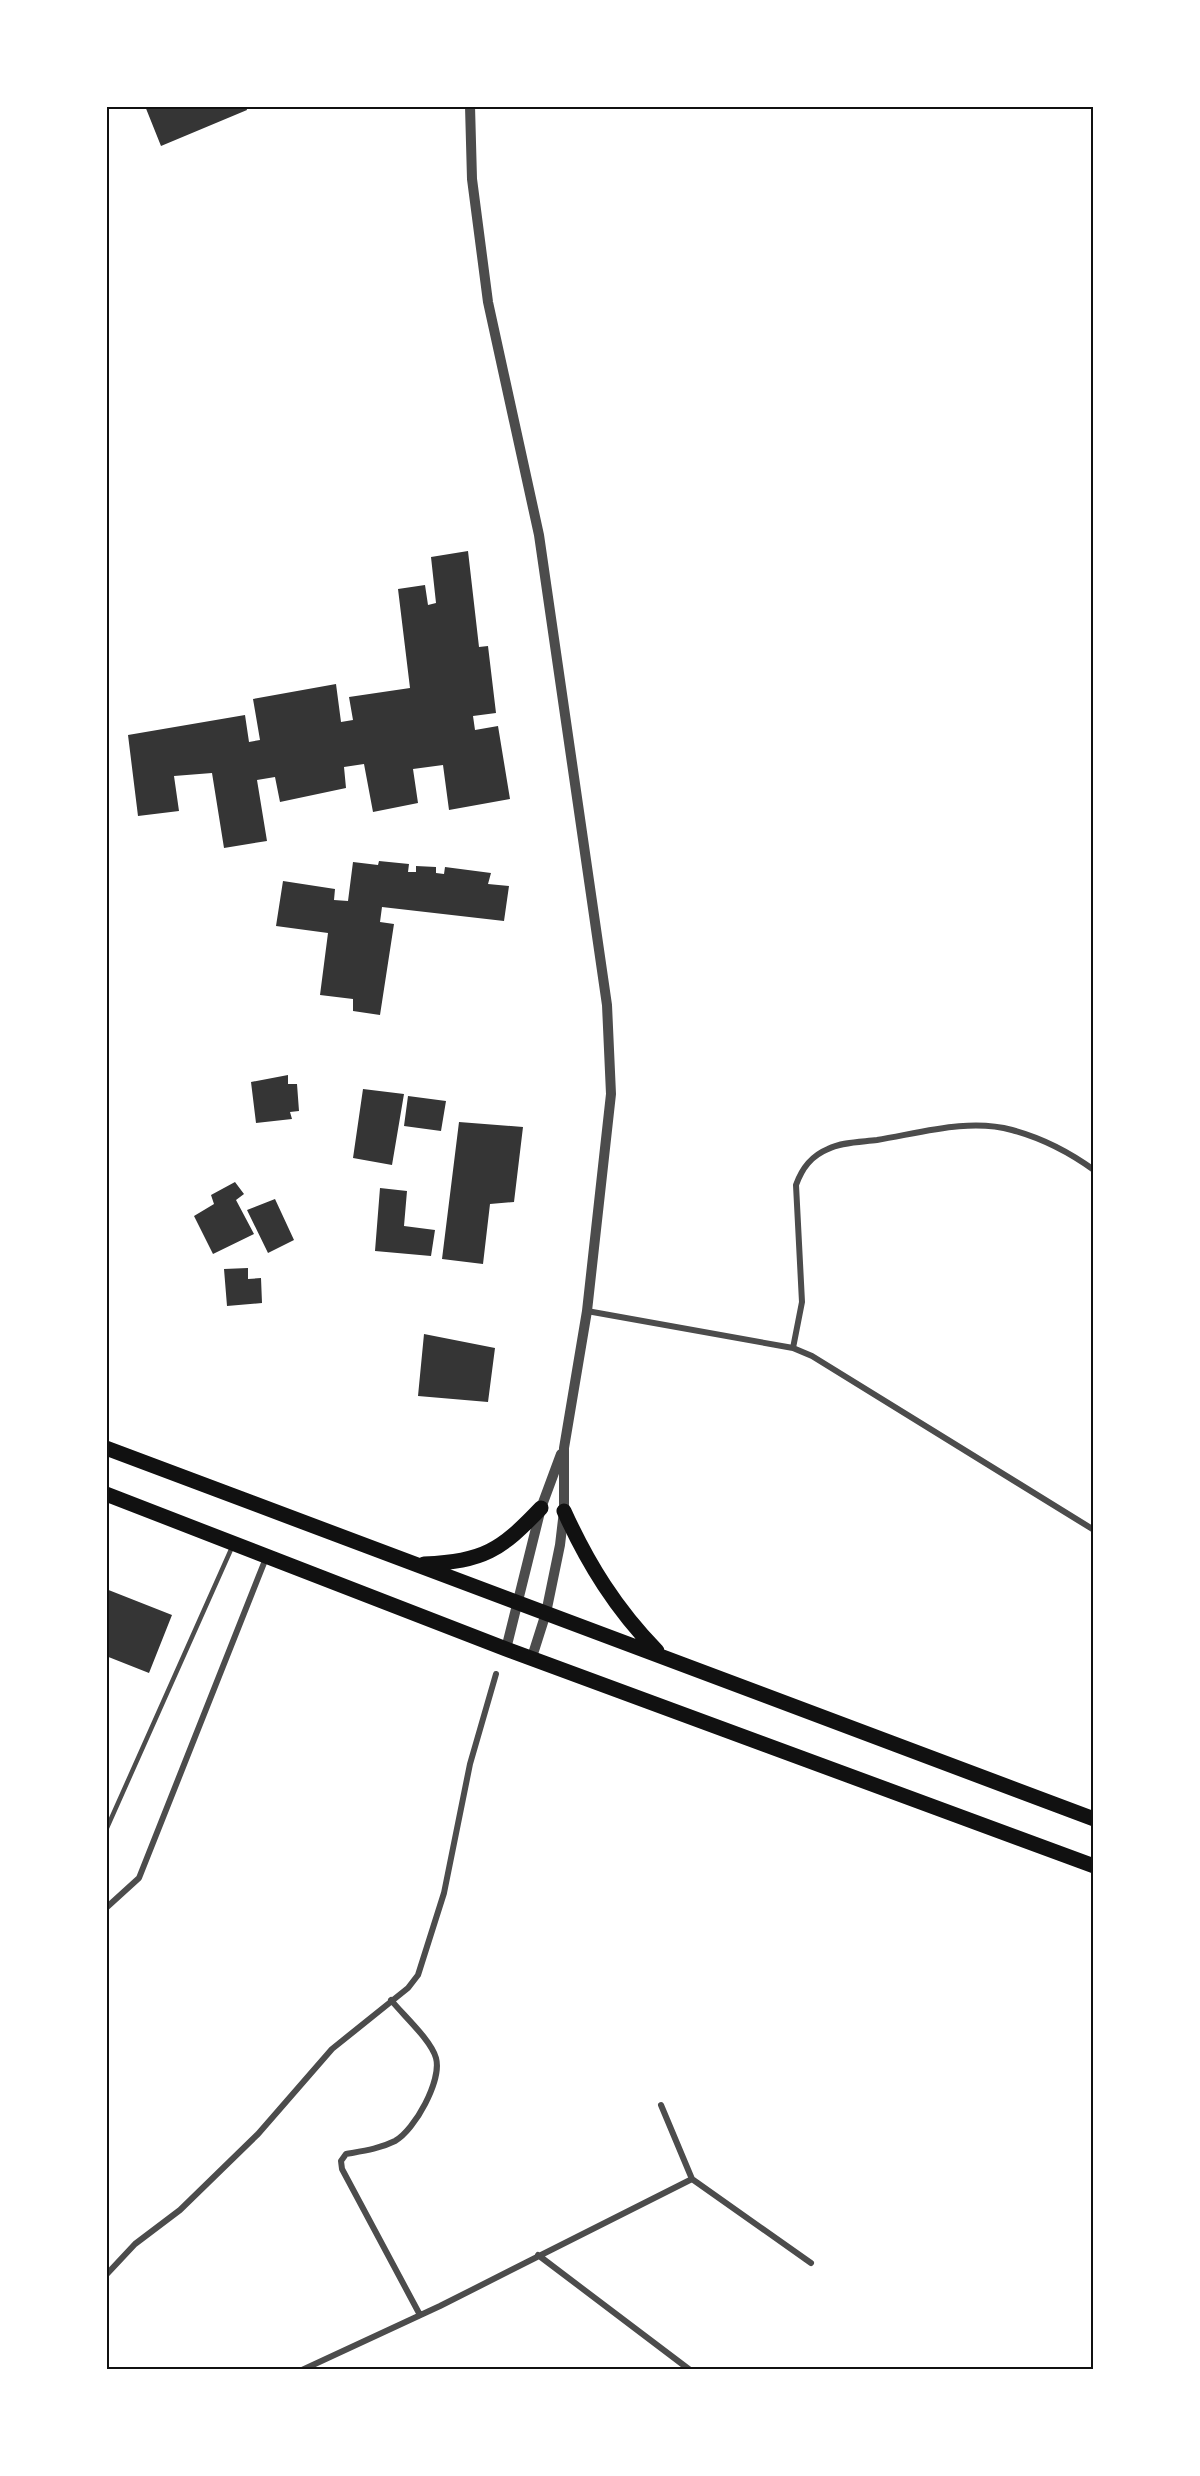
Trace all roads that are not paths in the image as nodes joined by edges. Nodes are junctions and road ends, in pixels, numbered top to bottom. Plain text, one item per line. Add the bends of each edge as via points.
1 (470, 106) edge
2 (1094, 1170) edge
3 (587, 1311) junction
4 (793, 1348) junction
5 (106, 1448) edge
6 (564, 1448) junction
7 (106, 1494) edge
8 (541, 1508) junction
9 (564, 1510) junction
10 (1094, 1530) edge
11 (233, 1545) junction
12 (266, 1558) junction
13 (418, 1565) junction
14 (519, 1603) junction
15 (546, 1613) junction
16 (506, 1649) junction
17 (662, 1656) junction
18 (532, 1657) junction
19 (496, 1674) dead end
20 (1094, 1819) edge
21 (106, 1830) edge
22 (1094, 1866) edge
23 (106, 1908) edge
24 (391, 2000) junction
25 (661, 2105) dead end
26 (692, 2179) junction
27 (538, 2255) junction
28 (810, 2263) dead end
29 (106, 2275) edge
30 (420, 2315) junction
31 (302, 2370) edge
32 (690, 2370) edge

1 - 3 street via 472,179 488,302 539,535 607,1005 611,1094
2 - 4 street via 1068,1152 1012,1130 983,1125 839,1146 813,1157 801,1170 796,1185 802,1302
3 - 4 street
3 - 6 street
4 - 10 street
5 - 13 main road
6 - 8 street
6 - 9 street
7 - 11 main road
8 - 13 main road via 514,1536 488,1554 460,1562
8 - 14 street
9 - 15 street
9 - 17 main road via 598,1579 631,1624
11 - 12 main road
11 - 21 lane
12 - 16 main road
12 - 23 street via 139,1878
13 - 14 main road
14 - 15 main road
14 - 16 street
15 - 17 main road
15 - 18 street
16 - 18 main road
17 - 20 main road
18 - 22 main road
19 - 24 street via 470,1764 444,1893 418,1975
24 - 29 street via 332,2049 258,2134 180,2210 135,2244
24 - 30 street via 432,2049 437,2076 412,2125 397,2140 346,2154 341,2161
25 - 26 street
26 - 27 street
26 - 28 street
27 - 30 street
27 - 32 street
30 - 31 street

